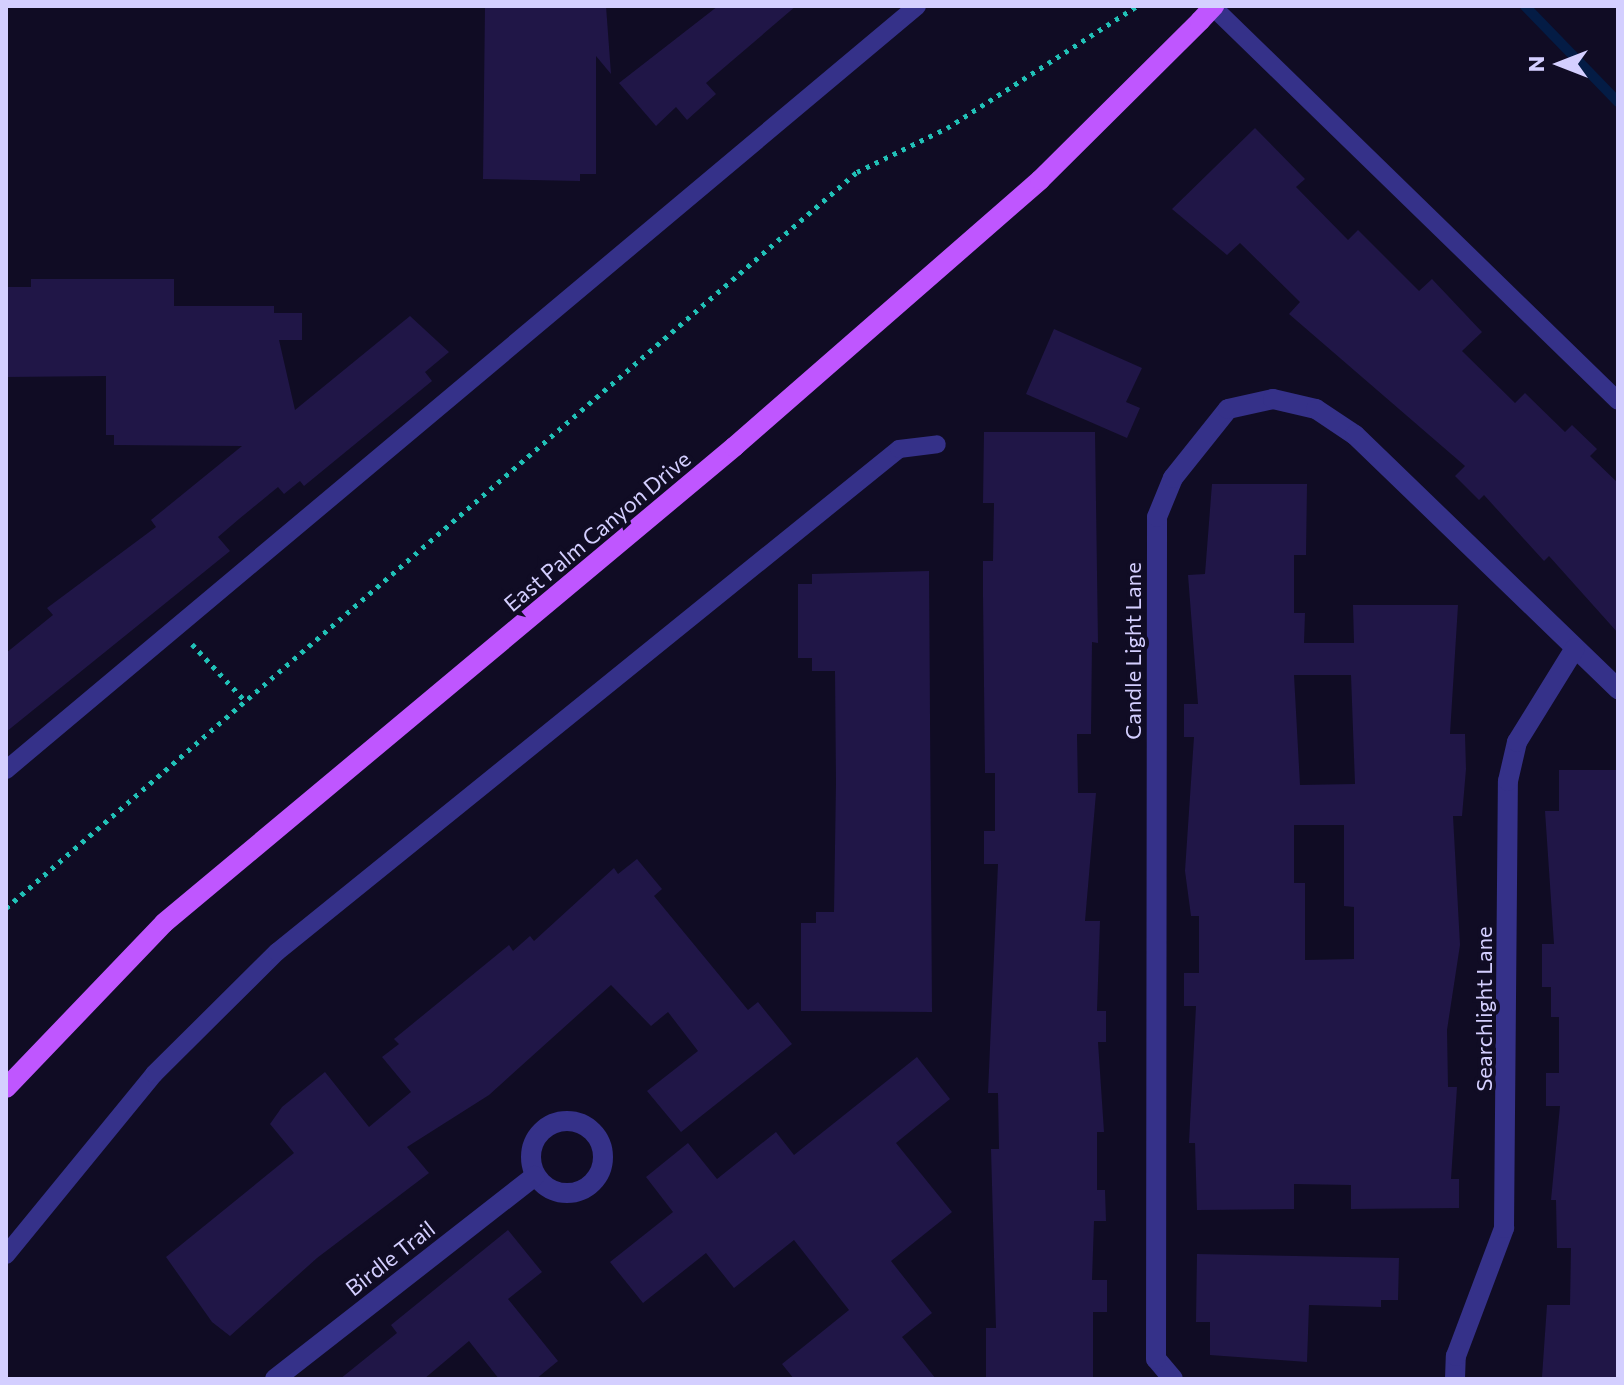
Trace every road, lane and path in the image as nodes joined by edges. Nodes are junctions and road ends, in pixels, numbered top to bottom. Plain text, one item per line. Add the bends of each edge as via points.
1 (917, 6) edge
2 (1137, 6) edge
3 (1209, 11) edge
4 (1618, 401) edge
5 (937, 444) dead end
6 (177, 627) junction
7 (1575, 648) junction
8 (1618, 689) edge
9 (246, 702) junction
10 (6, 770) edge
11 (6, 908) edge
12 (6, 1088) edge
13 (535, 1176) dead end
14 (6, 1255) edge
15 (275, 1379) edge
16 (1173, 1379) edge
17 (1455, 1379) edge

1 - 6 lane
2 - 9 path via 947,128 857,172
3 - 4 lane
3 - 12 main road, East Palm Canyon Drive via 1040,180 758,427 164,923
5 - 14 lane via 899,449 277,952 154,1074
6 - 9 path
6 - 10 lane
7 - 8 street, Candle Light Lane
7 - 16 street, Candle Light Lane via 1355,435 1316,409 1273,399 1228,409 1173,478 1157,517 1156,1359
7 - 17 street, Searchlight Lane via 1517,742 1508,781 1504,1228 1456,1356
9 - 11 path
13 - 15 street, Birdle Trail

